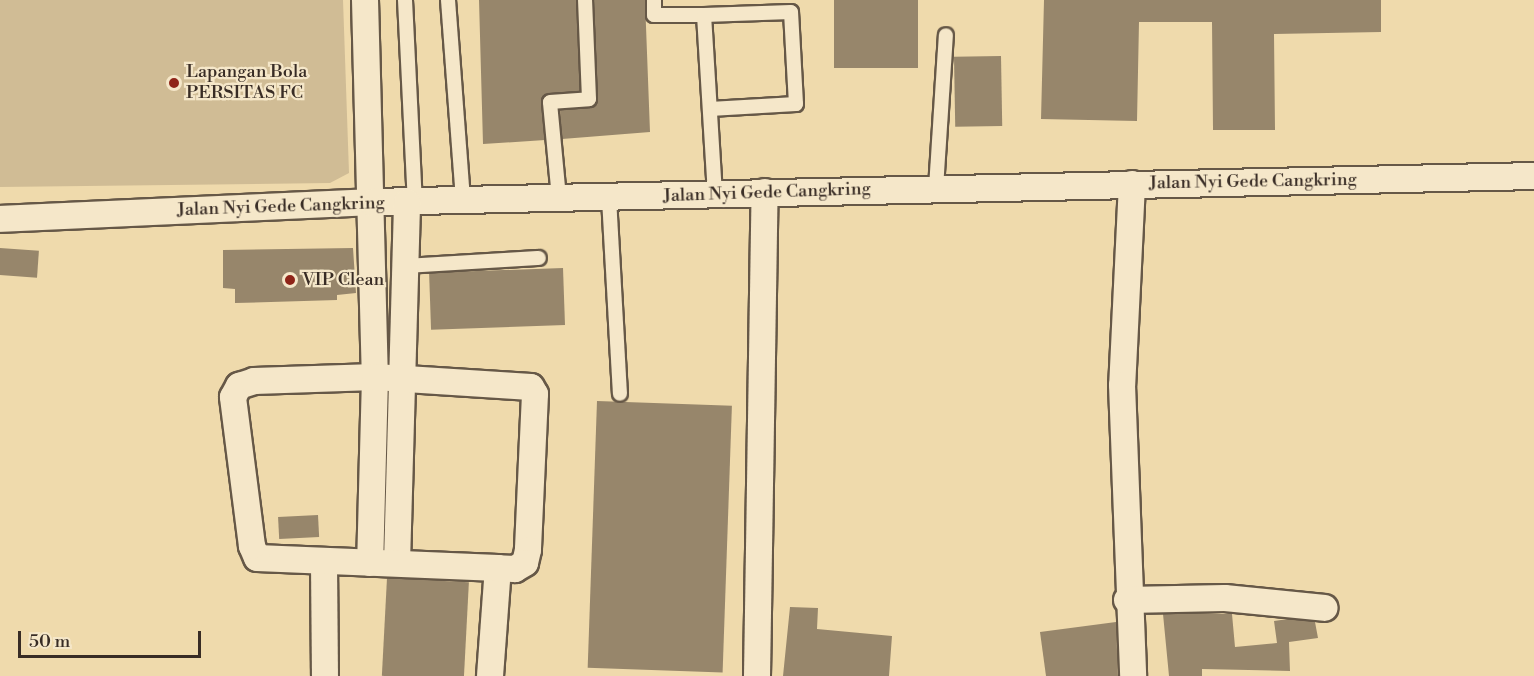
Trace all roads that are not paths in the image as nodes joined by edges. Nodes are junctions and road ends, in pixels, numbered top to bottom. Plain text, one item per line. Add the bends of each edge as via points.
1 (365, 0) edge
2 (405, 0) edge
3 (448, 0) edge
4 (585, 0) edge
5 (654, 0) edge
6 (704, 15) junction
7 (945, 35) dead end
8 (710, 109) junction
9 (1534, 176) edge
10 (1132, 184) junction
11 (936, 188) junction
12 (765, 192) junction
13 (715, 194) junction
14 (559, 198) junction
15 (609, 198) junction
16 (463, 201) junction
17 (372, 202) junction
18 (411, 202) junction
19 (0, 219) edge
20 (539, 258) dead end
21 (404, 266) junction
22 (373, 295) junction
23 (404, 296) junction
24 (375, 377) junction
25 (403, 378) junction
26 (620, 394) dead end
27 (370, 563) junction
28 (324, 564) junction
29 (397, 564) junction
30 (498, 568) junction
31 (1127, 600) junction
32 (1325, 608) dead end
33 (325, 676) edge
34 (490, 676) edge
35 (757, 676) edge
36 (1133, 676) edge

1 - 17 street via 366,136
2 - 18 lane
3 - 16 lane
4 - 14 lane via 589,99 550,102
5 - 6 lane via 654,15
6 - 8 lane
6 - 8 lane via 791,12 792,24 796,104
7 - 11 lane
8 - 13 lane
9 - 10 street, Jalan Nyi Gede Cangkring
10 - 11 street, Jalan Nyi Gede Cangkring
10 - 31 street via 1122,385
11 - 12 street, Jalan Nyi Gede Cangkring
12 - 13 street, Jalan Nyi Gede Cangkring
12 - 35 street
13 - 15 street, Jalan Nyi Gede Cangkring
14 - 15 street, Jalan Nyi Gede Cangkring
14 - 16 street, Jalan Nyi Gede Cangkring
15 - 26 lane
16 - 18 street, Jalan Nyi Gede Cangkring
17 - 18 street, Jalan Nyi Gede Cangkring
17 - 19 street, Jalan Nyi Gede Cangkring
17 - 22 street
18 - 21 street
20 - 21 lane
21 - 23 street
22 - 23 street
22 - 24 street
23 - 25 street
24 - 25 street
24 - 27 street
24 - 28 street via 254,381 239,386 233,397 252,546 257,558
25 - 29 street
25 - 30 street via 525,384 535,394 528,550 525,563 515,569
27 - 28 street
27 - 29 street
28 - 33 street
29 - 30 street
30 - 34 street
31 - 32 street via 1225,598
31 - 36 street

